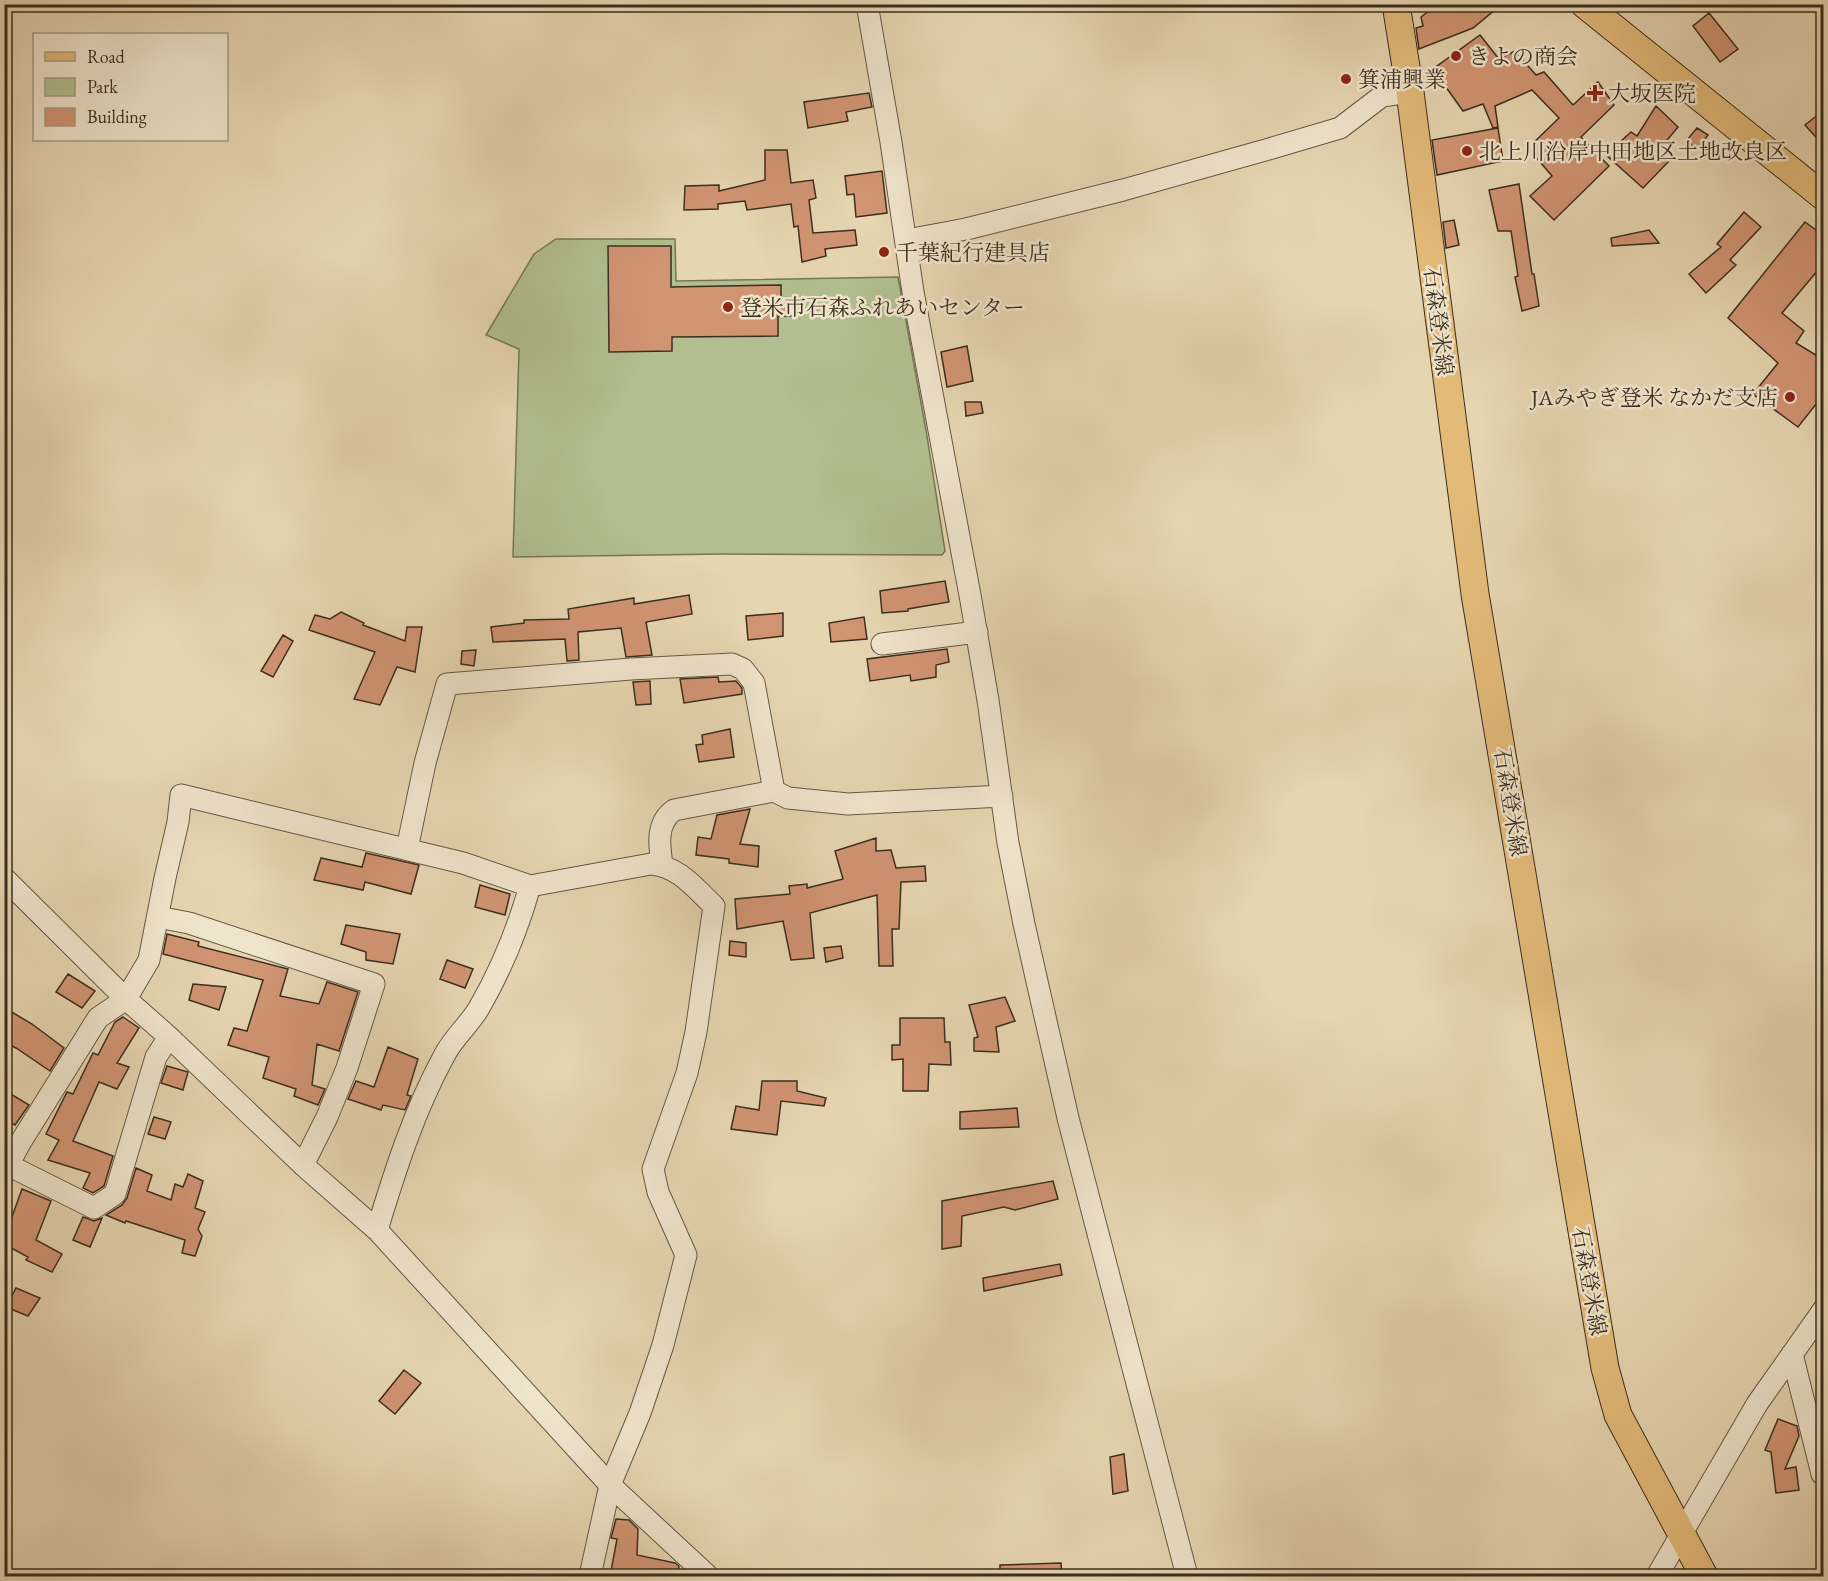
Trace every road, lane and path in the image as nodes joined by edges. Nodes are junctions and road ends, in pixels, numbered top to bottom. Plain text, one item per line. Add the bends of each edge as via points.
1 (867, 4) edge
2 (1396, 4) edge
3 (1584, 4) edge
4 (1410, 92) junction
5 (1824, 197) edge
6 (907, 240) junction
7 (976, 632) junction
8 (882, 644) dead end
9 (774, 791) junction
10 (1002, 796) junction
11 (407, 849) junction
12 (662, 865) junction
13 (4, 878) edge
14 (530, 886) junction
15 (158, 917) junction
16 (126, 999) junction
17 (169, 1037) junction
18 (303, 1165) junction
19 (6, 1169) edge
20 (376, 1230) junction
21 (1824, 1309) edge
22 (1792, 1354) junction
23 (1824, 1473) edge
24 (610, 1485) junction
25 (1682, 1533) junction
26 (705, 1575) edge
27 (590, 1576) edge
28 (1187, 1576) edge
29 (1657, 1576) edge
30 (1704, 1576) edge

1 - 6 street
2 - 4 main road, 石森登米線
3 - 5 main road
4 - 6 street via 1382,96 1340,128 1269,149 1112,193
4 - 25 main road, 石森登米線 via 1475,594 1605,1368 1618,1415
6 - 7 street via 915,303
7 - 8 street
7 - 10 street
9 - 10 street via 788,798 848,804
9 - 11 street via 754,683 743,669 732,664 447,684
9 - 12 street via 674,810 661,825
10 - 28 street via 1024,924 1068,1118
11 - 14 street
11 - 15 street via 181,795
12 - 14 street
12 - 24 street via 682,876 714,906 687,1073 653,1169 658,1192 686,1255 647,1394
13 - 16 street
14 - 20 street via 495,978 478,1009 444,1053
15 - 16 street via 149,960
15 - 18 street via 189,923 374,984 347,1068
16 - 17 street
16 - 19 street via 99,1018
17 - 18 street
17 - 19 street via 156,1057 115,1194 94,1208
18 - 20 street
20 - 24 street
21 - 22 street
22 - 23 street
22 - 25 street via 1757,1404
24 - 26 street
24 - 27 street
25 - 29 street
25 - 30 main road, 石森登米線

